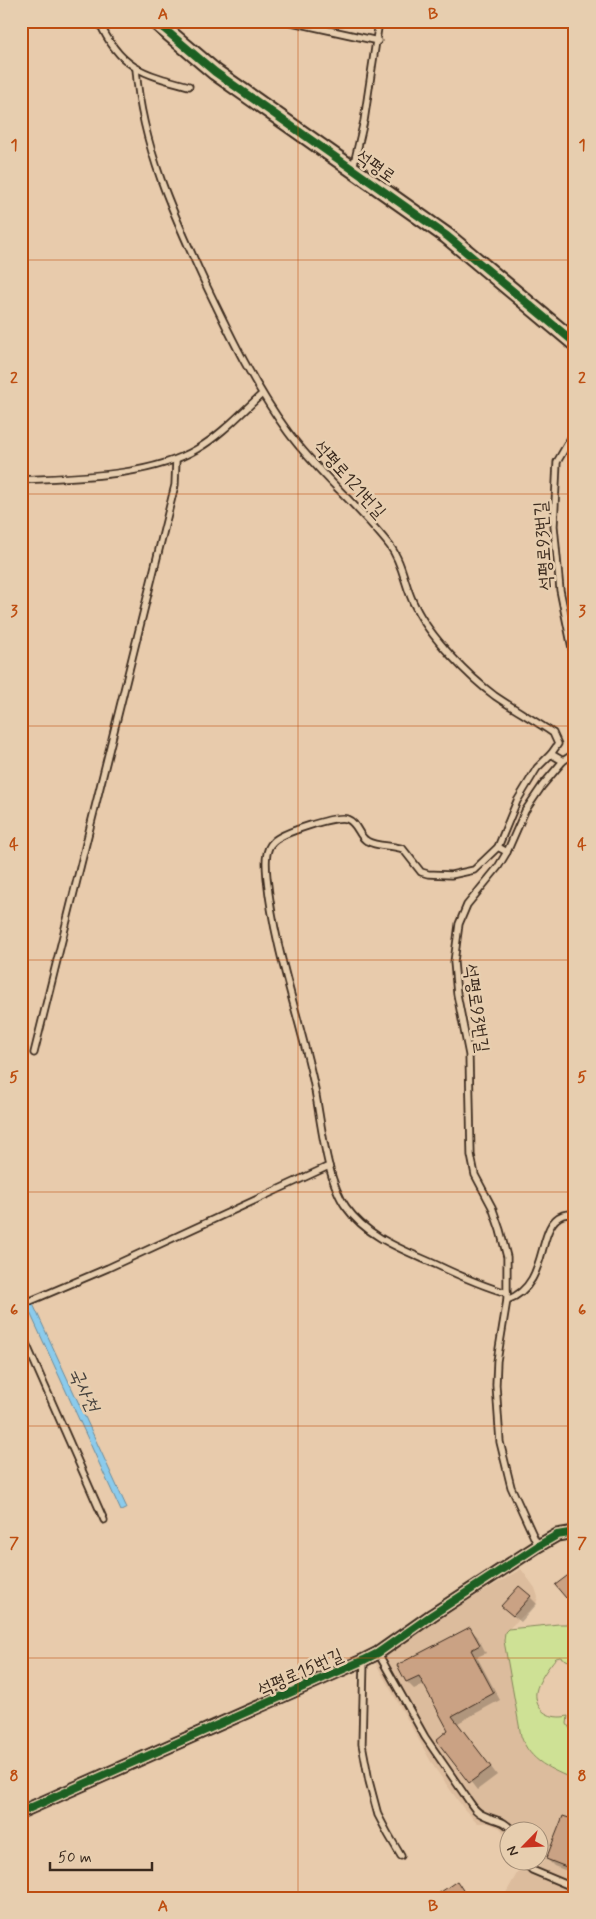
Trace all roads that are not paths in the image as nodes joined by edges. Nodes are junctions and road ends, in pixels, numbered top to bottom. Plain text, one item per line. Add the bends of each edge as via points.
1 (99, 21) edge
2 (155, 21) edge
3 (287, 21) edge
4 (379, 21) edge
5 (378, 41) junction
6 (136, 69) junction
7 (189, 86) dead end
8 (353, 168) junction
9 (575, 343) edge
10 (262, 394) junction
11 (575, 431) edge
12 (176, 460) junction
13 (21, 480) edge
14 (575, 663) edge
15 (575, 753) edge
16 (551, 754) junction
17 (563, 761) junction
18 (498, 847) junction
19 (507, 852) junction
20 (34, 1053) dead end
21 (329, 1166) junction
22 (575, 1214) edge
23 (507, 1296) junction
24 (21, 1305) edge
25 (21, 1332) edge
26 (104, 1520) dead end
27 (575, 1532) edge
28 (538, 1546) junction
29 (378, 1653) junction
30 (364, 1660) junction
31 (21, 1812) edge
32 (504, 1822) edge
33 (401, 1856) dead end
34 (537, 1872) edge
35 (575, 1888) edge

1 - 6 lane via 105,36
2 - 8 street, 석평로 via 215,72
3 - 5 lane
4 - 5 lane
5 - 8 lane
6 - 7 lane
6 - 10 lane, 석평로121번길 via 142,119 152,156 223,320
8 - 9 street, 석평로 via 447,236
10 - 12 lane via 213,439
10 - 16 lane, 석평로121번길 via 289,433 392,549 414,606 440,643 495,696 553,733 558,744
11 - 14 lane, 석평로93번길 via 557,462 554,526 560,590
12 - 13 lane via 134,470
12 - 20 lane via 175,485
15 - 17 lane, 석평로93번길
16 - 17 lane
16 - 18 lane via 537,768 517,801
17 - 19 lane, 석평로93번길 via 525,811
18 - 19 lane
18 - 21 lane via 474,870 439,875 422,872 403,849 363,839 347,819 289,832 271,843 266,865 273,914 316,1092
19 - 23 lane, 석평로93번길 via 467,905 459,924 454,962 469,1055 471,1155 475,1175 492,1207 503,1240 507,1258
21 - 23 lane via 346,1207 385,1242
21 - 24 lane
22 - 23 lane via 562,1215 552,1224 534,1277 516,1297
23 - 28 lane, 석평로93번길 via 497,1361 496,1412 511,1487
25 - 26 lane
27 - 28 street, 석평로15번길 via 557,1536
28 - 29 street, 석평로15번길
29 - 30 street, 석평로15번길
29 - 32 lane via 425,1737 468,1801 483,1815
30 - 31 street, 석평로15번길
30 - 33 lane via 362,1744 378,1815
34 - 35 lane

